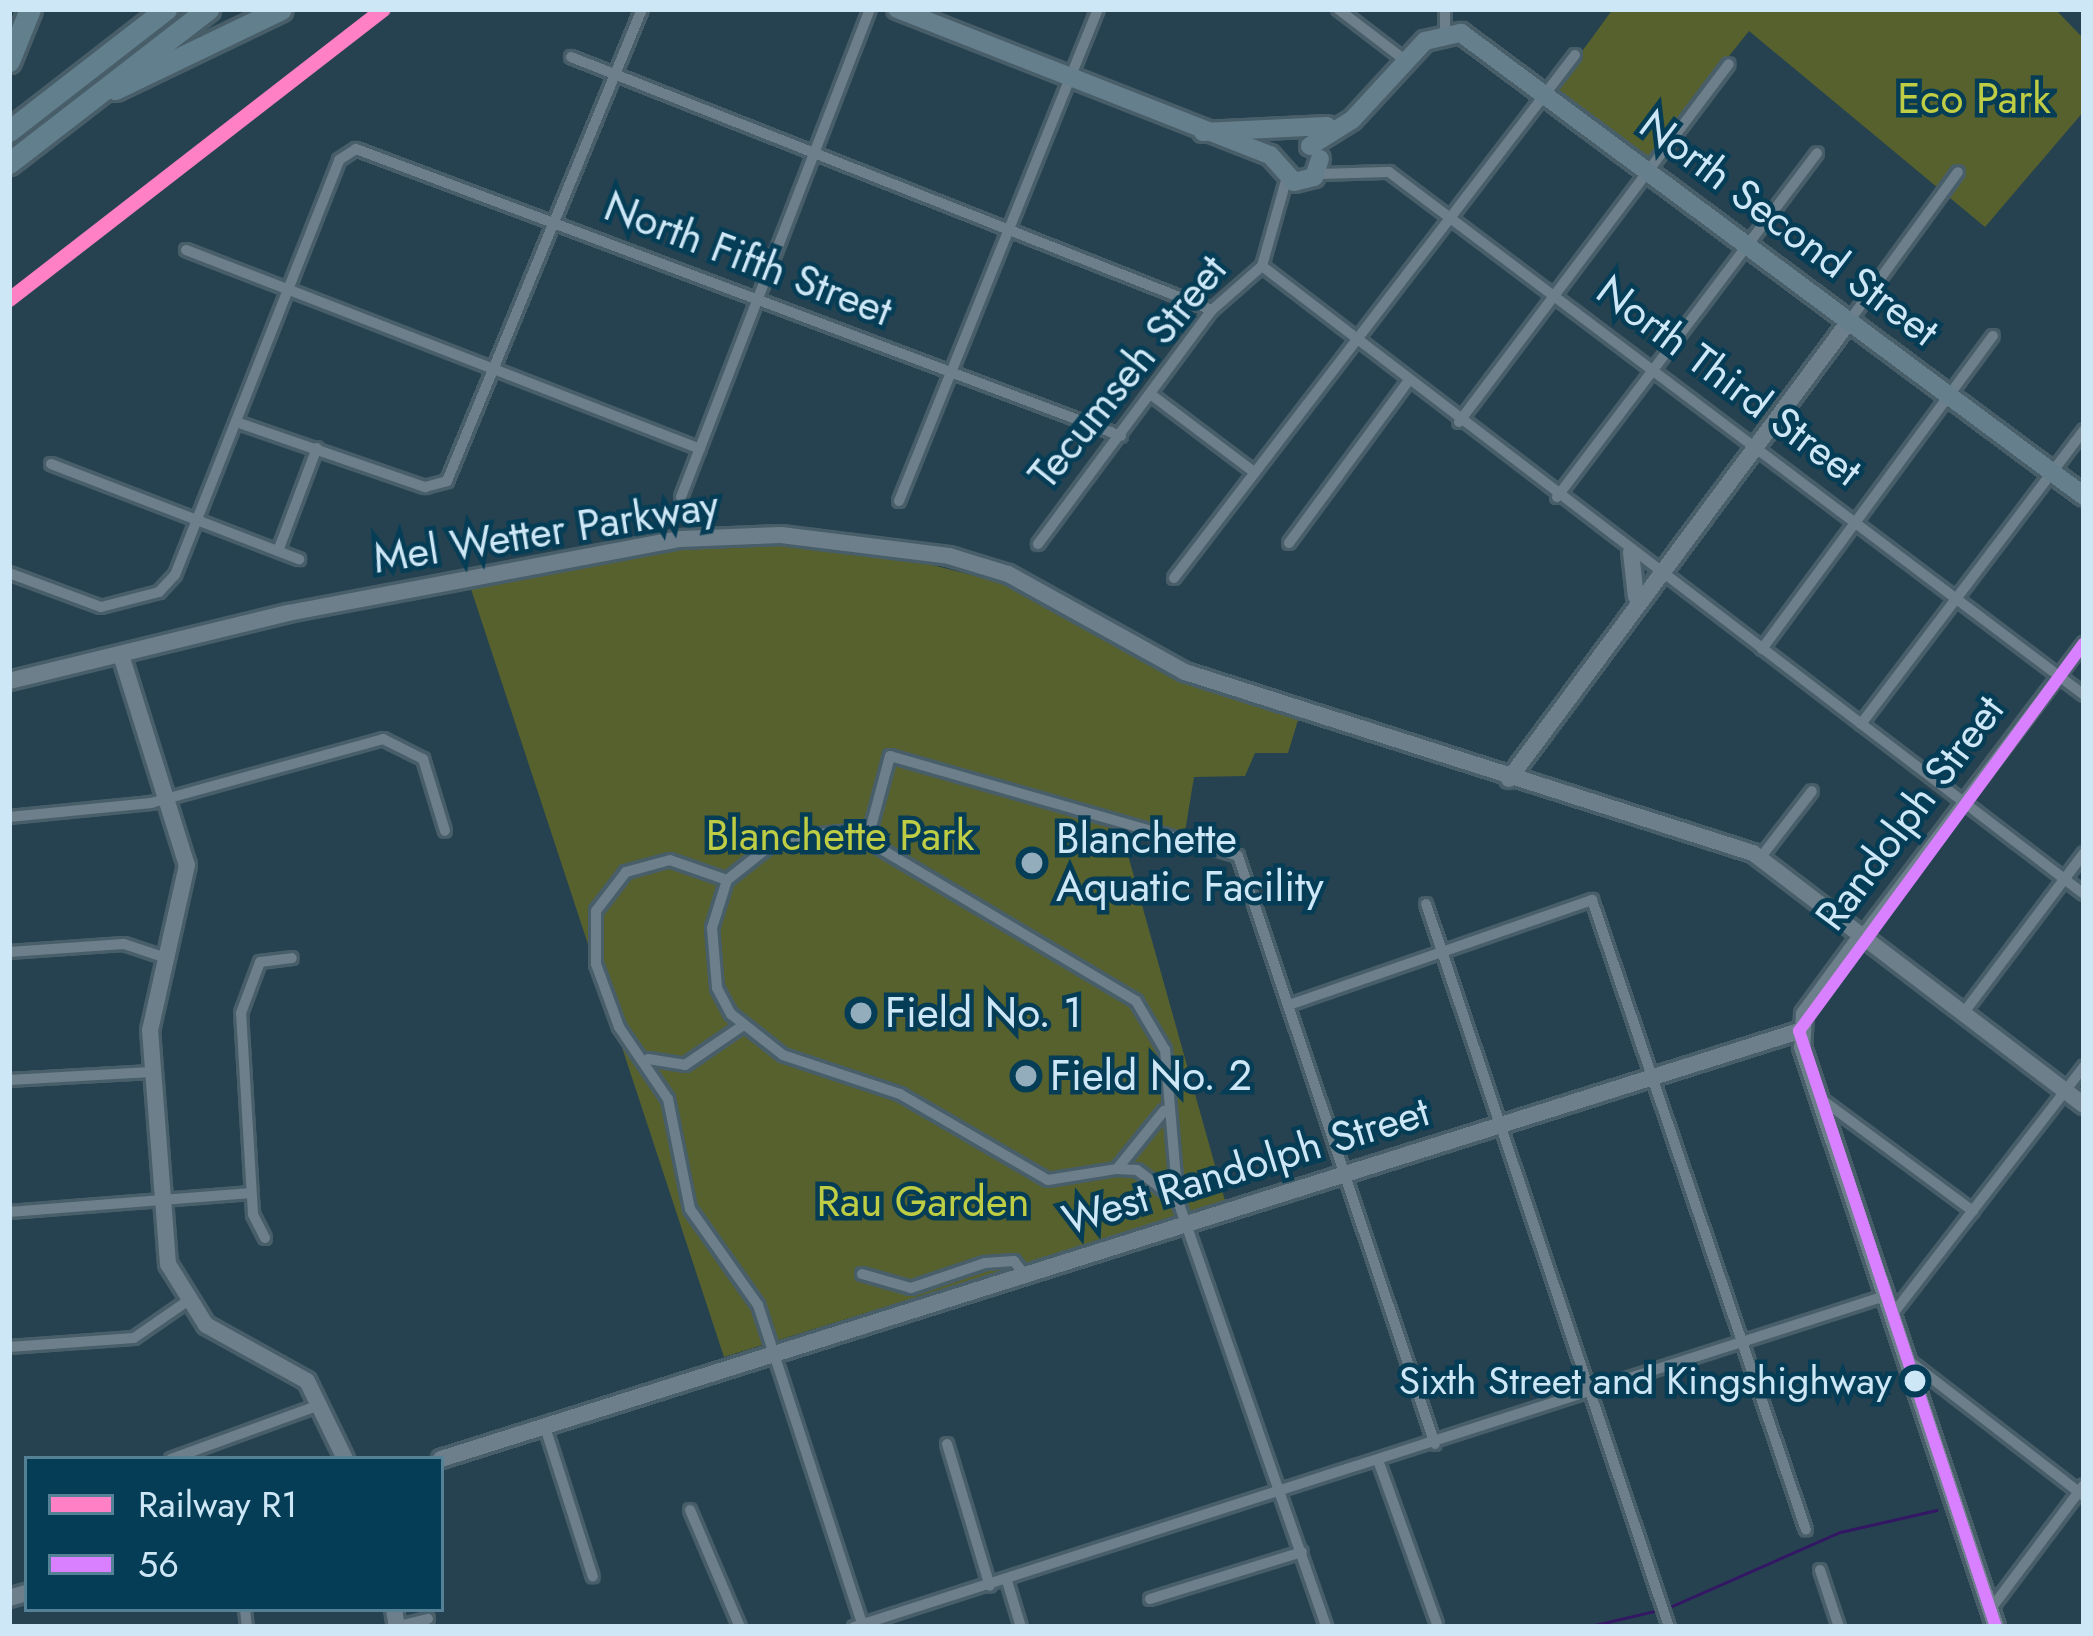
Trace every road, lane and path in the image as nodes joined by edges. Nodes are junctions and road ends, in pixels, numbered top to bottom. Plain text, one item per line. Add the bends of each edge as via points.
1 (30, 9) edge
2 (166, 9) edge
3 (208, 9) edge
4 (281, 9) edge
5 (642, 9) edge
6 (869, 9) edge
7 (897, 9) edge
8 (1098, 9) edge
9 (1338, 9) edge
10 (1445, 9) edge
11 (1444, 33) junction
12 (1575, 55) dead end
13 (571, 57) dead end
14 (1406, 61) junction
15 (9, 62) edge
16 (1729, 64) dead end
17 (617, 74) junction
18 (1070, 77) junction
19 (1546, 93) junction
20 (92, 98) junction
21 (9, 131) edge
22 (1202, 132) junction
23 (813, 152) junction
24 (1313, 153) junction
25 (1817, 153) dead end
26 (1285, 162) junction
27 (9, 163) edge
28 (1647, 166) junction
29 (1958, 172) dead end
30 (1449, 217) junction
31 (553, 223) junction
32 (1005, 228) junction
33 (1750, 239) junction
34 (186, 250) dead end
35 (1262, 266) junction
36 (287, 290) junction
37 (1549, 291) junction
38 (757, 302) junction
39 (1212, 310) junction
40 (1850, 320) junction
41 (1994, 336) dead end
42 (1356, 345) junction
43 (496, 370) junction
44 (1657, 373) junction
45 (949, 374) junction
46 (1407, 383) junction
47 (1951, 394) junction
48 (1153, 396) junction
49 (1459, 422) junction
50 (242, 424) junction
51 (2084, 430) edge
52 (1121, 436) junction
53 (1753, 446) junction
54 (316, 448) junction
55 (700, 449) junction
56 (51, 464) dead end
57 (1253, 472) junction
58 (2053, 472) junction
59 (2084, 496) edge
60 (681, 497) dead end
61 (1558, 497) junction
62 (899, 501) dead end
63 (200, 521) junction
64 (1854, 521) junction
65 (1289, 543) dead end
66 (1038, 544) dead end
67 (278, 551) junction
68 (1631, 552) junction
69 (299, 559) dead end
70 (9, 573) edge
71 (1657, 573) junction
72 (1174, 578) dead end
73 (1959, 601) junction
74 (1634, 605) junction
75 (2084, 643) edge
76 (1762, 649) junction
77 (122, 660) junction
78 (2059, 676) junction
79 (9, 685) edge
80 (2084, 695) edge
81 (1861, 724) junction
82 (1509, 779) junction
83 (1812, 791) dead end
84 (1964, 804) junction
85 (168, 809) junction
86 (9, 817) edge
87 (446, 831) dead end
88 (868, 838) junction
89 (2084, 853) edge
90 (1761, 857) junction
91 (2065, 879) junction
92 (727, 880) junction
93 (2084, 894) edge
94 (1426, 904) dead end
95 (1862, 935) junction
96 (9, 952) edge
97 (1443, 954) junction
98 (165, 957) junction
99 (292, 958) dead end
100 (1289, 1005) junction
101 (1965, 1011) junction
102 (742, 1026) junction
103 (1799, 1031) junction
104 (648, 1059) junction
105 (2084, 1067) edge
106 (147, 1072) junction
107 (1652, 1074) junction
108 (9, 1080) edge
109 (2066, 1091) junction
110 (1815, 1095) junction
111 (2084, 1105) edge
112 (1164, 1111) junction
113 (1501, 1122) junction
114 (1117, 1169) junction
115 (1343, 1174) junction
116 (251, 1193) junction
117 (154, 1198) junction
118 (1178, 1202) junction
119 (1973, 1211) junction
120 (9, 1212) edge
121 (1184, 1224) junction
122 (265, 1238) dead end
123 (1023, 1273) junction
124 (862, 1274) dead end
125 (1886, 1296) junction
126 (183, 1305) junction
127 (1892, 1315) junction
128 (1742, 1344) junction
129 (9, 1347) edge
130 (773, 1354) junction
131 (1908, 1360) junction
132 (1590, 1390) junction
133 (317, 1401) junction
134 (545, 1427) junction
135 (947, 1444) dead end
136 (1435, 1444) junction
137 (179, 1456) edge
138 (344, 1456) edge
139 (444, 1458) edge
140 (1379, 1463) junction
141 (2082, 1492) edge
142 (1279, 1493) junction
143 (690, 1510) dead end
144 (1807, 1530) dead end
145 (1302, 1552) junction
146 (1820, 1570) dead end
147 (593, 1577) dead end
148 (1007, 1581) junction
149 (990, 1586) junction
150 (1150, 1599) dead end
151 (1993, 1618) edge
152 (428, 1619) dead end
153 (1437, 1624) edge
154 (860, 1626) edge
155 (396, 1627) edge
156 (740, 1627) edge
157 (1022, 1627) edge
158 (1326, 1627) edge
159 (1669, 1627) edge
160 (1838, 1627) edge

1 - 15 highway
2 - 21 highway
3 - 20 highway
4 - 20 highway via 242,37
5 - 17 street
6 - 23 street
7 - 18 main road, North Third Street
8 - 18 street
9 - 14 street
10 - 11 street
11 - 14 main road
11 - 19 main road, North Second Street via 1462,33
12 - 19 street
13 - 17 street
14 - 24 main road
16 - 28 street
17 - 23 street
17 - 31 street
18 - 22 main road, North Third Street
18 - 32 street
19 - 28 main road, North Second Street
19 - 30 street
20 - 27 highway
22 - 24 main road, North Third Street
22 - 26 main road, North Third Street
23 - 32 street
23 - 38 street
24 - 26 main road, North Third Street
24 - 26 main road, North Third Street
24 - 30 street, North Third Street via 1389,172
25 - 33 street
26 - 35 street, Tecumseh Street
28 - 33 main road, North Second Street
28 - 37 street
29 - 40 street
30 - 37 street, North Third Street
30 - 42 street
31 - 36 street, North Fifth Street via 350,150
31 - 38 street, North Fifth Street
31 - 43 street
32 - 39 street
32 - 45 street
33 - 40 main road, North Second Street
33 - 44 street
34 - 36 street
35 - 39 street, Tecumseh Street
35 - 42 street
36 - 43 street
36 - 50 street
37 - 44 street, North Third Street
37 - 49 street
38 - 45 street, North Fifth Street
38 - 55 street
39 - 48 street, Tecumseh Street
40 - 47 main road, North Second Street
40 - 53 street
41 - 47 street
42 - 46 street
42 - 57 street
43 - 54 street via 437,489
43 - 55 street
44 - 53 street, North Third Street
44 - 61 street
45 - 52 street, North Fifth Street
45 - 62 street
46 - 49 street
46 - 65 street
47 - 58 main road, North Second Street
47 - 64 street
48 - 52 street, Tecumseh Street
48 - 57 street
49 - 61 street
50 - 54 street
50 - 63 street
51 - 58 street
52 - 66 street, Tecumseh Street
53 - 64 street, North Third Street
53 - 71 street
54 - 67 street
55 - 60 street
56 - 63 street
57 - 72 street
58 - 59 main road, North Second Street
58 - 73 street
61 - 68 street
63 - 67 street
63 - 70 street via 158,592 101,607
64 - 73 street, North Third Street
64 - 76 street
67 - 69 street
68 - 71 street
68 - 74 street
71 - 74 street
71 - 76 street
73 - 78 street, North Third Street
73 - 81 street
74 - 82 street
75 - 78 street, Randolph Street
76 - 81 street
77 - 79 street, Mel Wetter Parkway
77 - 82 street, Mel Wetter Parkway via 558,569 781,544 892,555 1004,583 1194,679
77 - 85 street
78 - 80 street, North Third Street
78 - 84 street, Randolph Street
81 - 84 street
82 - 90 street
83 - 90 street
84 - 91 street
84 - 95 street, Randolph Street
85 - 86 street
85 - 87 street via 391,739 427,766
85 - 98 street via 188,887
88 - 92 street via 803,830
88 - 100 street via 890,756 1238,856
88 - 112 street via 1136,1001 1166,1050
89 - 91 street
90 - 95 street
91 - 93 street
91 - 101 street
92 - 102 street via 710,961
92 - 104 street via 693,863 651,862 605,889 593,938 607,1004
94 - 97 street
95 - 101 street
95 - 103 street, Randolph Street
96 - 98 street via 124,944
97 - 100 street
97 - 107 street via 1592,900
97 - 113 street
98 - 106 street
99 - 116 street via 267,955 242,1002
100 - 115 street
101 - 109 street
102 - 104 street via 691,1063
102 - 114 street via 783,1055 920,1103 1023,1172 1072,1183
103 - 107 street, West Randolph Street
103 - 110 street
104 - 130 street via 668,1099 689,1209 758,1305
105 - 109 street
106 - 108 street
106 - 117 street
107 - 113 street, West Randolph Street
107 - 128 street
109 - 111 street
109 - 119 street
110 - 119 street
110 - 125 street
112 - 114 street
112 - 118 street
113 - 115 street, West Randolph Street
113 - 132 street
114 - 118 street via 1138,1170
115 - 121 street, West Randolph Street
115 - 136 street
116 - 117 street
116 - 122 street
117 - 120 street
117 - 126 street
118 - 121 street
119 - 127 street
121 - 123 street, West Randolph Street
121 - 142 street
123 - 124 street via 1014,1261 985,1263 911,1288
123 - 130 street, West Randolph Street
125 - 127 street
125 - 128 street
126 - 129 street via 134,1338
126 - 133 street via 218,1334 291,1368
127 - 131 street
128 - 132 street
128 - 144 street
130 - 134 street, West Randolph Street
130 - 154 street
131 - 141 street
131 - 151 street
132 - 136 street
132 - 159 street
133 - 137 street
133 - 138 street
134 - 139 street, West Randolph Street
134 - 147 street
135 - 149 street
136 - 140 street
140 - 142 street
140 - 153 street
141 - 151 street
142 - 145 street
142 - 148 street
143 - 156 street
145 - 150 street
145 - 158 street
146 - 160 street
148 - 149 street
148 - 157 street
149 - 154 street
152 - 155 street

